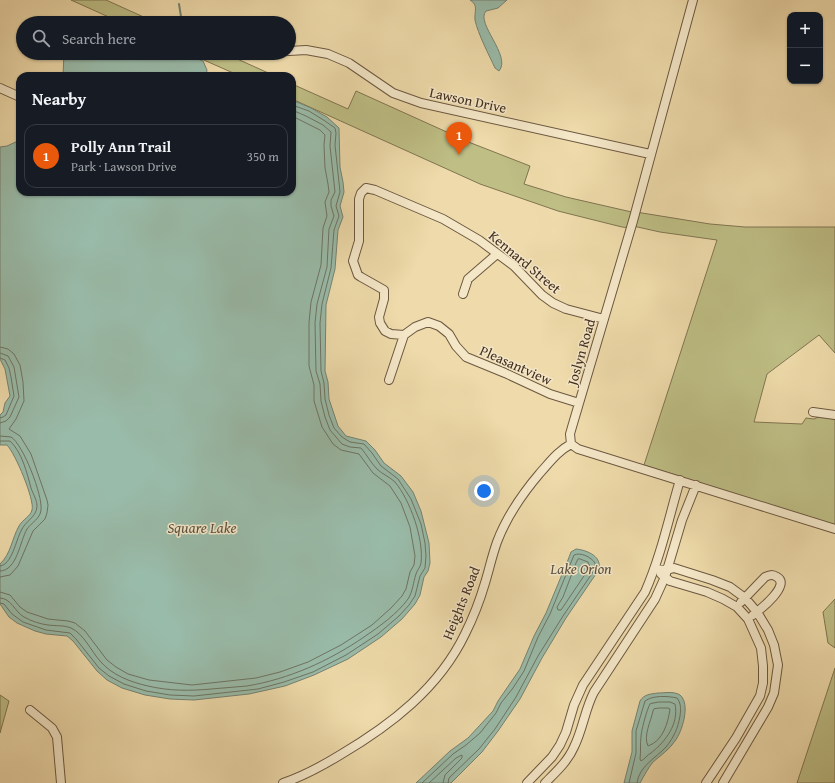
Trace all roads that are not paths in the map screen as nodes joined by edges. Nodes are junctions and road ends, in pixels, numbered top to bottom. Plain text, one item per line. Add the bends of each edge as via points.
1 (693, 0) edge
2 (296, 51) edge
3 (0, 88) edge
4 (16, 94) edge
5 (650, 154) junction
6 (497, 254) junction
7 (463, 294) dead end
8 (604, 319) junction
9 (404, 335) junction
10 (388, 380) dead end
11 (579, 403) junction
12 (813, 412) dead end
13 (835, 415) edge
14 (570, 444) junction
15 (680, 480) junction
16 (696, 485) junction
17 (835, 529) edge
18 (654, 569) junction
19 (666, 573) junction
20 (745, 598) junction
21 (737, 607) junction
22 (757, 612) junction
23 (748, 619) junction
24 (30, 710) dead end
25 (530, 782) edge
26 (61, 783) edge
27 (283, 783) edge
28 (545, 783) edge
29 (706, 783) edge
30 (723, 783) edge

1 - 5 street, Joslyn Road
2 - 5 street, Lawson Drive via 328,54 349,63 393,93 421,103
3 - 4 street
5 - 8 street, Joslyn Road
6 - 7 street via 468,279
6 - 8 street, Kennard Street via 514,266 553,303
6 - 9 street, Kennard Street via 443,219 375,190 366,188 361,192 359,241 353,260 358,275 384,290 380,323 391,334
8 - 11 street, Joslyn Road
9 - 10 street
9 - 11 street, Pleasantview via 428,322 439,326 449,334 466,357 550,394
11 - 14 street, Joslyn Road via 570,434
12 - 13 street
14 - 15 street via 578,449
14 - 27 street, Heights Road via 558,453 536,478 509,519 498,541 481,596 465,634 453,657 438,676 404,711 377,732 326,764
15 - 16 street
15 - 18 street
16 - 17 street
16 - 19 street
18 - 19 street
18 - 25 street via 639,602 583,685 560,745
19 - 20 street via 674,568 712,580 730,587
19 - 21 street via 670,580 718,597
19 - 28 street via 655,599 588,704 574,748
20 - 21 street
20 - 22 street
20 - 22 street via 769,574 779,579 780,590
21 - 23 street
22 - 23 street
22 - 30 street via 774,645 778,665 777,679 768,707
23 - 29 street via 761,648 763,683 760,696
24 - 26 street via 52,728 57,737

